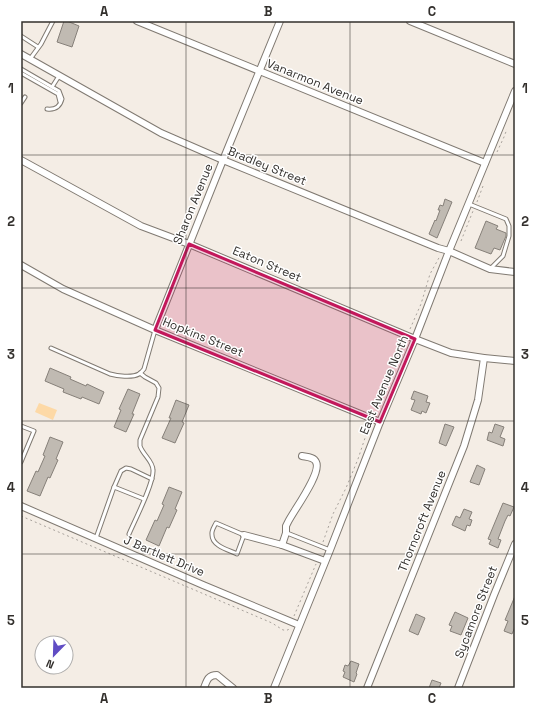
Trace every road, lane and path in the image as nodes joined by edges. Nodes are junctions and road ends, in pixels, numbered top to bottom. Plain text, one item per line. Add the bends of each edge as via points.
1 (53, 21) edge
2 (137, 21) edge
3 (280, 21) edge
4 (410, 21) edge
5 (21, 36) edge
6 (38, 47) junction
7 (21, 54) edge
8 (30, 60) junction
9 (515, 64) edge
10 (21, 69) edge
11 (259, 71) junction
12 (21, 73) edge
13 (58, 76) junction
14 (52, 86) junction
15 (515, 91) edge
16 (25, 97) dead end
17 (21, 103) edge
18 (60, 106) junction
19 (47, 109) dead end
20 (508, 123) dead end
21 (495, 156) dead end
22 (21, 160) edge
23 (223, 160) junction
24 (485, 163) junction
25 (485, 182) dead end
26 (469, 204) junction
27 (475, 206) junction
28 (454, 240) junction
29 (189, 244) junction
30 (446, 250) junction
31 (21, 265) edge
32 (490, 269) junction
33 (515, 272) edge
34 (156, 330) junction
35 (407, 335) junction
36 (415, 339) junction
37 (51, 348) dead end
38 (484, 358) junction
39 (515, 361) edge
40 (140, 374) junction
41 (384, 396) dead end
42 (377, 421) junction
43 (21, 426) edge
44 (302, 456) dead end
45 (21, 462) edge
46 (152, 479) junction
47 (114, 487) junction
48 (144, 500) junction
49 (21, 506) edge
50 (21, 516) edge
51 (286, 533) junction
52 (129, 534) dead end
53 (244, 535) junction
54 (95, 538) junction
55 (515, 544) edge
56 (282, 545) junction
57 (321, 547) junction
58 (330, 550) junction
59 (318, 559) junction
60 (325, 561) junction
61 (292, 622) junction
62 (299, 625) junction
63 (204, 688) edge
64 (233, 688) edge
65 (274, 688) edge
66 (367, 688) edge
67 (458, 688) edge

1 - 6 lane
2 - 11 street, Vanarmon Avenue
3 - 11 street, Sharon Avenue
4 - 9 street
5 - 6 lane
6 - 8 lane
7 - 8 street, Bradley Street
8 - 13 street, Bradley Street
10 - 14 lane
11 - 23 street, Sharon Avenue
11 - 24 street, Vanarmon Avenue
12 - 18 lane via 58,94
13 - 14 lane
13 - 23 street, Bradley Street via 160,133
14 - 18 lane via 61,95
15 - 24 street, East Avenue North
16 - 17 lane
18 - 19 lane
20 - 21 path
22 - 29 street, Eaton Street via 141,226
23 - 29 street, Sharon Avenue
23 - 30 street, Bradley Street
24 - 26 street, East Avenue North
25 - 27 path
26 - 27 lane
26 - 28 street, East Avenue North
27 - 28 path via 462,239
27 - 32 lane via 506,219 509,226 503,256
28 - 30 street, East Avenue North
29 - 34 street, Sharon Avenue
29 - 35 street, Eaton Street
30 - 32 street, Bradley Street
30 - 35 path via 430,274 421,304
30 - 36 street, East Avenue North
31 - 34 street, Hopkins Street via 63,289
32 - 33 street, Bradley Street
34 - 40 lane via 144,369
34 - 42 street, Hopkins Street
35 - 36 street, Eaton Street
35 - 41 path
36 - 38 street, Eaton Street via 451,353
36 - 42 street, East Avenue North
37 - 40 lane via 110,374
38 - 39 street, Eaton Street
38 - 66 street, Thorncroft Avenue via 478,400 464,446
40 - 46 lane via 156,383 159,388 140,440 140,446 152,464
42 - 57 path via 366,435
42 - 58 street, East Avenue North
43 - 45 lane via 34,431
44 - 51 street via 315,460 317,467 312,482 286,526
46 - 47 lane via 126,468 121,471
46 - 48 lane
47 - 48 lane
47 - 54 lane
48 - 52 lane
49 - 54 street, J Bartlett Drive
50 - 61 path via 272,623 283,630 288,630
51 - 56 street
51 - 57 lane
53 - 53 lane via 237,554 212,539 216,523
53 - 56 street
54 - 61 street, J Bartlett Drive
55 - 67 street, Sycamore Street
56 - 59 street
57 - 58 lane
58 - 60 street, East Avenue North
59 - 60 street
59 - 61 path
60 - 62 street, East Avenue North
61 - 62 street, J Bartlett Drive
62 - 65 street, East Avenue North
63 - 64 street via 212,675 217,675

